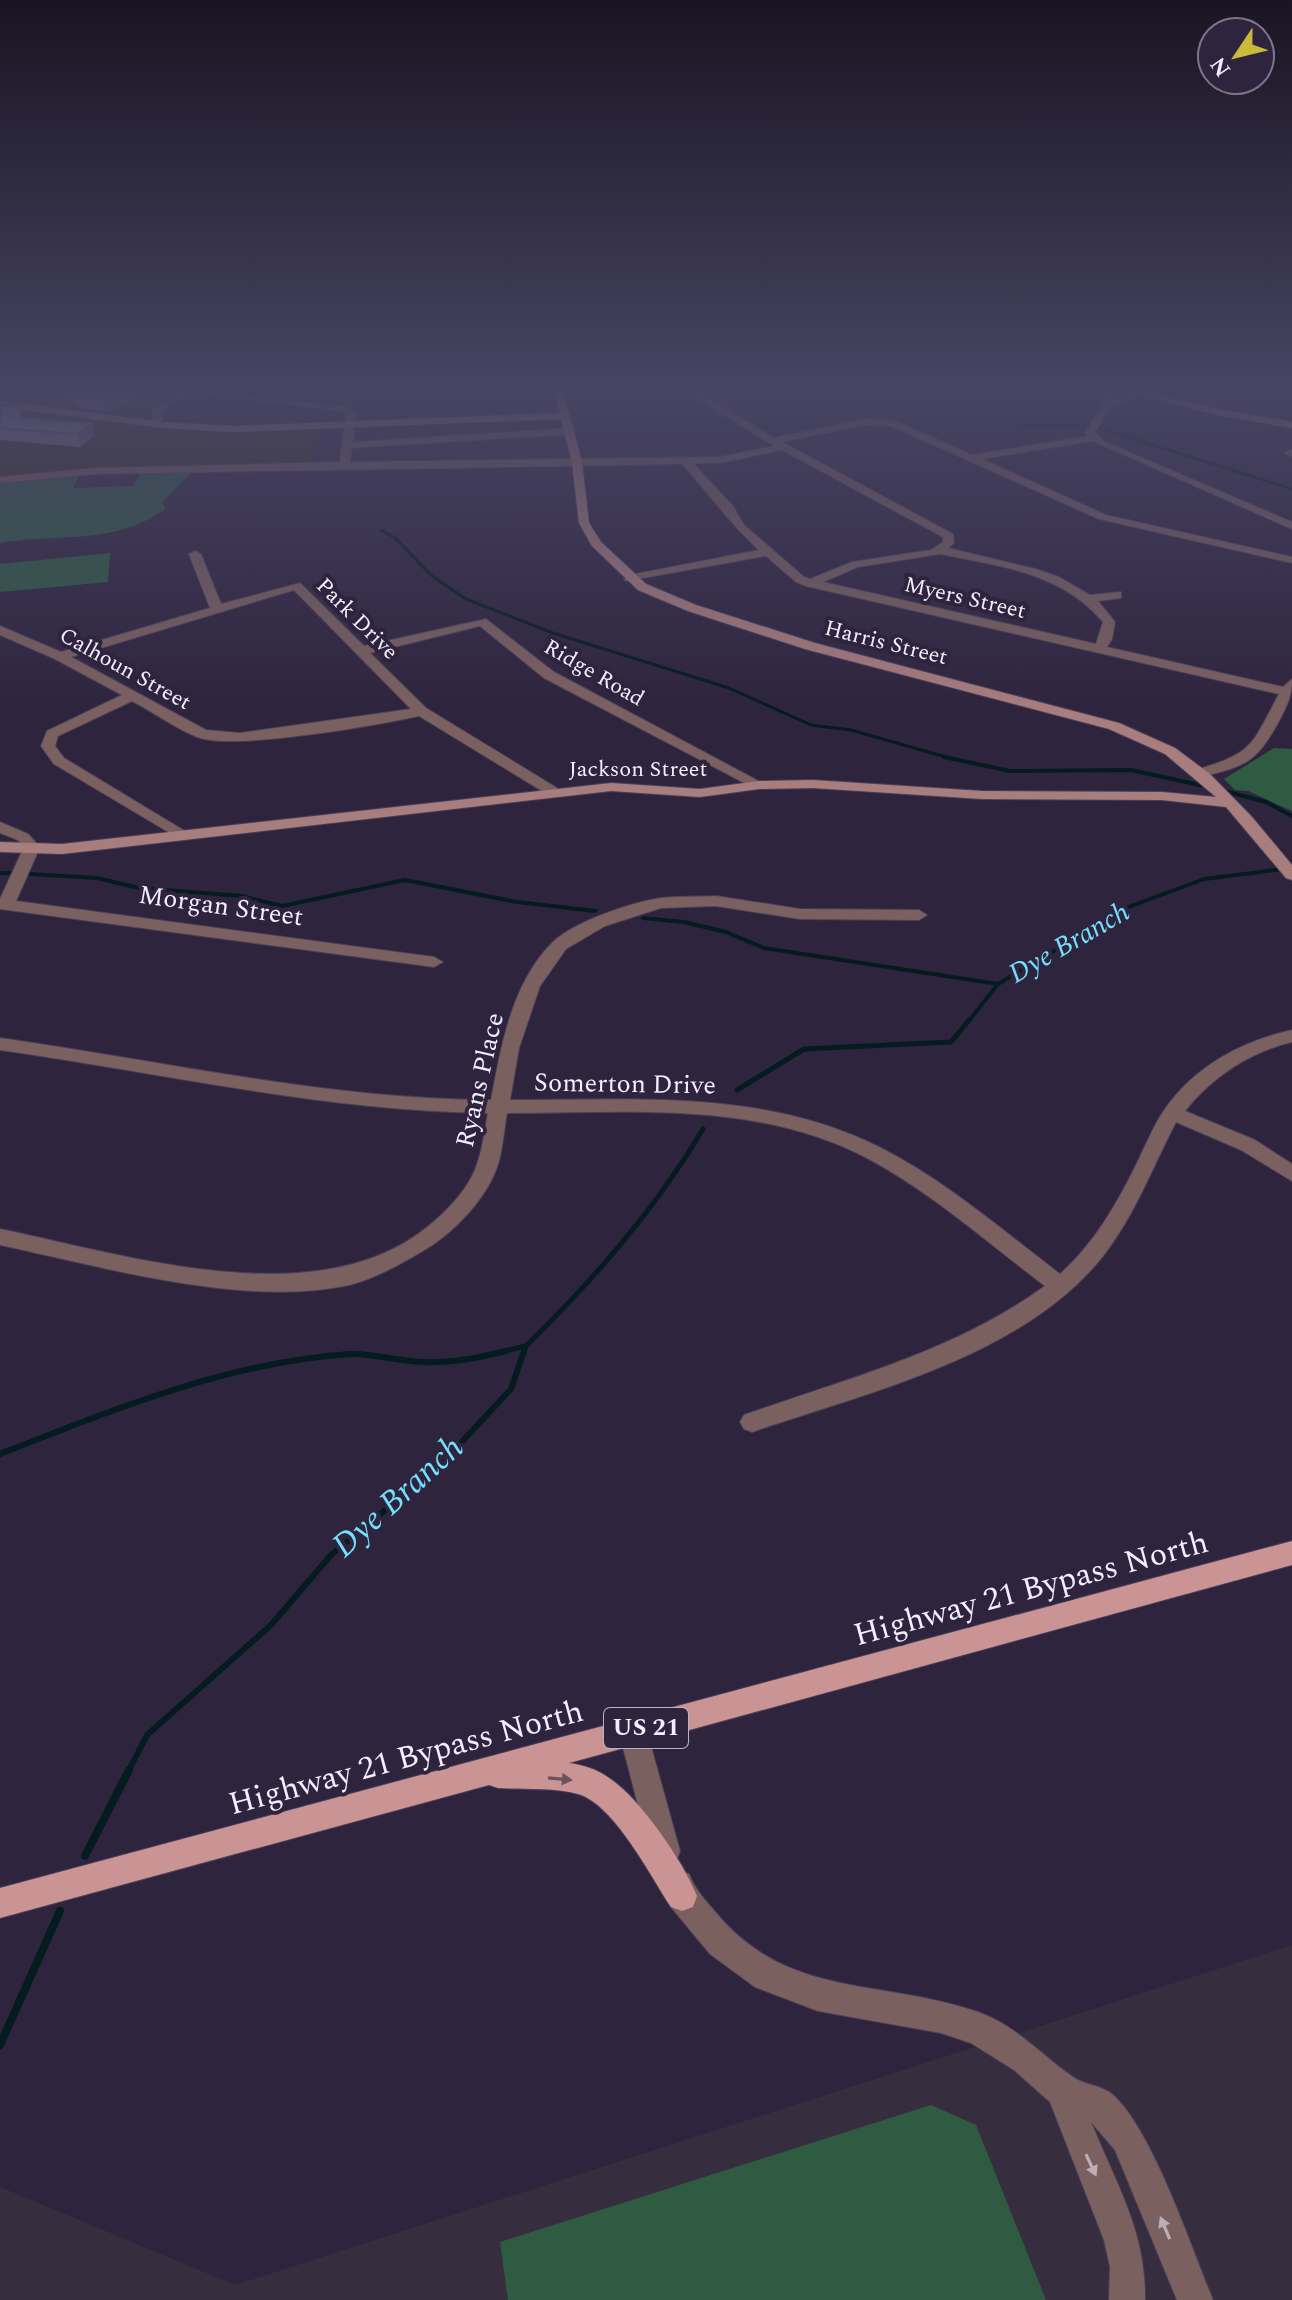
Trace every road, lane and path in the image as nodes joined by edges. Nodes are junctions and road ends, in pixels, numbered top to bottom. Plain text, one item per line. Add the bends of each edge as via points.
1 (581, 493) edge
2 (717, 493) edge
3 (873, 493) edge
4 (1050, 493) edge
5 (1219, 493) edge
6 (1292, 526) edge
7 (939, 550) junction
8 (766, 552) junction
9 (195, 554) dead end
10 (1292, 560) edge
11 (630, 579) junction
12 (810, 583) junction
13 (1117, 595) dead end
14 (1088, 599) junction
15 (217, 610) junction
16 (0, 630) edge
17 (1099, 649) junction
18 (360, 651) junction
19 (60, 656) junction
20 (1289, 687) edge
21 (129, 697) junction
22 (421, 711) junction
23 (1200, 773) junction
24 (759, 785) junction
25 (552, 791) junction
26 (1229, 803) junction
27 (0, 827) edge
28 (185, 836) junction
29 (0, 847) edge
30 (32, 848) junction
31 (1287, 869) edge
32 (3, 904) edge
33 (919, 915) dead end
34 (434, 962) dead end
35 (1292, 1036) edge
36 (0, 1044) edge
37 (499, 1109) junction
38 (1172, 1113) junction
39 (1292, 1174) edge
40 (0, 1237) edge
41 (1061, 1286) junction
42 (752, 1422) dead end
43 (1292, 1553) edge
44 (633, 1732) junction
45 (482, 1773) junction
46 (682, 1896) junction
47 (0, 1903) edge
48 (1064, 2092) junction
49 (1127, 2300) edge
50 (1195, 2300) edge

1 - 11 street, Harris Street via 584,523 596,544
2 - 8 street, Myers Street
3 - 7 street via 949,536
4 - 10 street via 1103,517
5 - 6 street
7 - 12 street via 856,564
7 - 14 street via 1042,575
8 - 11 street
8 - 12 street, Myers Street
9 - 15 street
11 - 23 street, Harris Street via 665,598 753,629 1114,726 1170,751
12 - 17 street, Myers Street
13 - 14 street
14 - 17 street via 1109,622
15 - 18 street, Park Drive via 296,586
15 - 19 street, Park Drive
16 - 19 street, Calhoun Street
17 - 20 street, Myers Street
18 - 22 street, Park Drive
18 - 24 street, Ridge Road via 482,622 549,675
19 - 21 street, Calhoun Street
20 - 23 street via 1256,750
21 - 22 street, Calhoun Street via 186,728 220,737
21 - 28 street via 52,734 48,746 59,761
22 - 25 street, Park Drive
23 - 26 street, Harris Street
24 - 25 street, Jackson Street via 700,793 611,787
24 - 26 street, Jackson Street via 1162,796
25 - 28 street, Jackson Street
26 - 31 street, Harris Street
27 - 30 street via 23,837
28 - 30 street, Jackson Street
29 - 30 street, Jackson Street
30 - 32 street
32 - 34 street, Morgan Street
33 - 37 street, Ryans Place via 800,914 716,901 660,903 599,922 560,945 531,986 510,1048
35 - 38 street via 1249,1049 1215,1070
36 - 37 street, Somerton Drive via 251,1086
37 - 40 street, Ryans Place via 488,1164 459,1212 429,1238 351,1276 309,1283 190,1277
37 - 41 street, Somerton Drive via 651,1105 756,1113 846,1140 919,1182
38 - 39 street via 1248,1145
38 - 41 street via 1137,1184 1090,1256
41 - 42 street via 984,1339
43 - 44 main road, Highway 21 Bypass North / US 21
44 - 45 main road, Highway 21 Bypass North / US 21
44 - 46 street via 658,1832
45 -> 46 main road via 585,1781 623,1813
45 - 47 main road, Highway 21 Bypass North / US 21
46 - 48 street via 721,1943 766,1976 818,1995 979,2029 1026,2058
48 -> 49 street via 1127,2262
50 -> 48 street via 1127,2138 1098,2104

